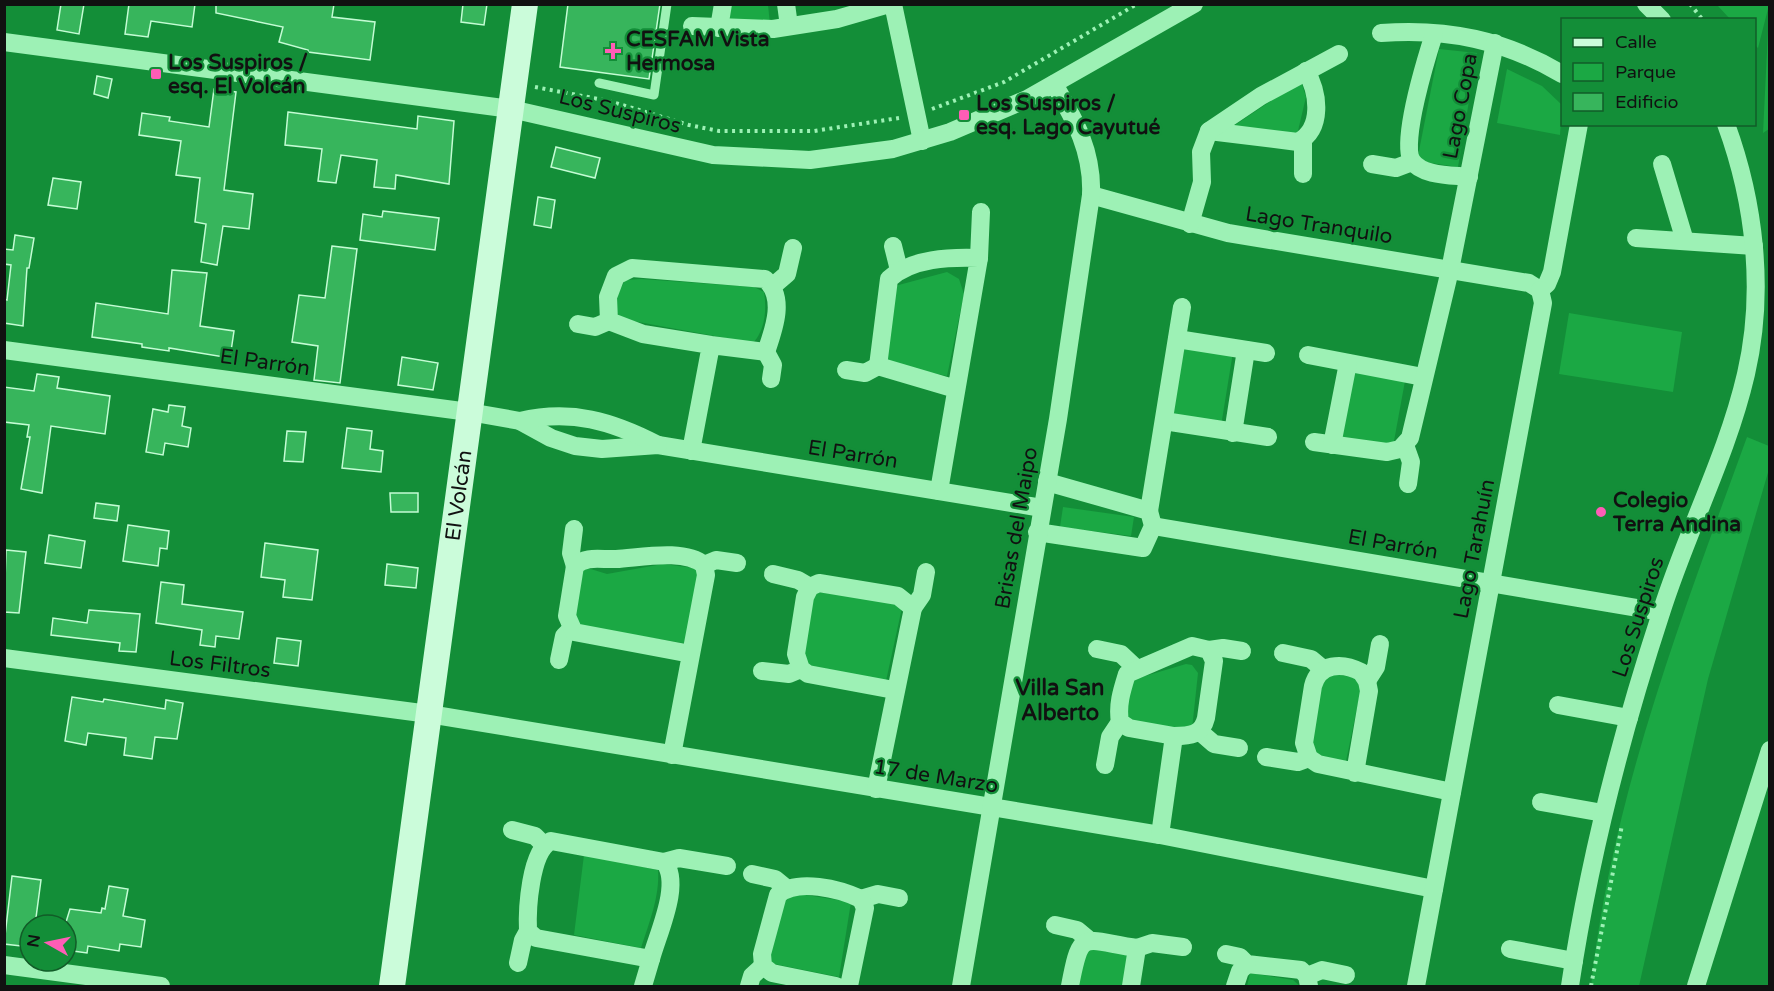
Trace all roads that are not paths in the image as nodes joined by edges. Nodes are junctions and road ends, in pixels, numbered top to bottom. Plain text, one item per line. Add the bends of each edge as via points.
1 (525, 4) edge
2 (667, 4) edge
3 (723, 4) edge
4 (786, 4) edge
5 (891, 4) edge
6 (1194, 4) edge
7 (1646, 4) edge
8 (1660, 18) edge
9 (692, 26) dead end
10 (789, 26) junction
11 (719, 28) junction
12 (1381, 33) dead end
13 (1434, 34) junction
14 (4, 42) edge
15 (1495, 43) junction
16 (1339, 54) dead end
17 (1306, 71) junction
18 (1561, 73) edge
19 (599, 83) dead end
20 (1054, 84) junction
21 (511, 109) junction
22 (1579, 126) edge
23 (1727, 126) edge
24 (1209, 131) junction
25 (1304, 140) junction
26 (922, 141) junction
27 (1412, 162) junction
28 (1662, 164) dead end
29 (1372, 165) dead end
30 (1302, 174) dead end
31 (1469, 177) junction
32 (1091, 195) junction
33 (981, 212) dead end
34 (1190, 224) junction
35 (1636, 238) dead end
36 (1685, 241) junction
37 (893, 246) dead end
38 (1754, 246) junction
39 (793, 248) dead end
40 (979, 258) junction
41 (899, 270) junction
42 (1450, 270) junction
43 (773, 286) junction
44 (1540, 290) junction
45 (1182, 307) dead end
46 (609, 321) junction
47 (578, 324) dead end
48 (1177, 339) junction
49 (711, 345) junction
50 (4, 350) edge
51 (1246, 350) junction
52 (766, 352) junction
53 (1266, 352) dead end
54 (1308, 355) dead end
55 (1348, 363) junction
56 (878, 366) junction
57 (846, 370) dead end
58 (1423, 377) junction
59 (771, 379) dead end
60 (957, 389) junction
61 (469, 412) junction
62 (520, 421) junction
63 (1164, 421) junction
64 (1233, 433) junction
65 (1268, 437) dead end
66 (658, 445) junction
67 (1405, 445) junction
68 (691, 451) junction
69 (1047, 482) junction
70 (1408, 484) dead end
71 (939, 491) junction
72 (1042, 508) junction
73 (1151, 518) junction
74 (574, 529) dead end
75 (1037, 532) junction
76 (737, 562) dead end
77 (704, 565) junction
78 (575, 566) junction
79 (926, 572) dead end
80 (773, 574) dead end
81 (1491, 584) junction
82 (810, 587) junction
83 (913, 608) junction
84 (1661, 612) junction
85 (571, 629) junction
86 (1380, 644) dead end
87 (1097, 649) dead end
88 (1209, 650) junction
89 (1242, 651) dead end
90 (1283, 653) dead end
91 (691, 654) junction
92 (4, 658) edge
93 (559, 660) dead end
94 (801, 669) junction
95 (1137, 669) junction
96 (1323, 669) junction
97 (762, 671) dead end
98 (1367, 681) junction
99 (894, 690) junction
100 (1558, 705) dead end
101 (429, 714) junction
102 (1629, 718) junction
103 (1120, 722) junction
104 (1199, 731) junction
105 (1174, 736) junction
106 (1239, 748) dead end
107 (1770, 750) edge
108 (672, 755) junction
109 (1266, 757) dead end
110 (1309, 758) junction
111 (1105, 765) dead end
112 (1355, 773) junction
113 (876, 789) junction
114 (1452, 792) junction
115 (1540, 802) dead end
116 (991, 809) junction
117 (1603, 813) junction
118 (512, 830) dead end
119 (1160, 835) junction
120 (543, 844) junction
121 (664, 861) junction
122 (728, 866) dead end
123 (752, 874) dead end
124 (786, 888) junction
125 (1434, 889) junction
126 (899, 898) dead end
127 (861, 899) junction
128 (1055, 925) dead end
129 (528, 931) junction
130 (1089, 940) junction
131 (1183, 947) dead end
132 (1137, 948) junction
133 (1510, 949) dead end
134 (1226, 954) dead end
135 (651, 959) junction
136 (1574, 960) junction
137 (518, 963) dead end
138 (1247, 964) junction
139 (4, 965) edge
140 (763, 966) junction
141 (1346, 975) dead end
142 (1308, 981) edge
143 (161, 987) edge
144 (392, 987) edge
145 (643, 987) edge
146 (749, 987) edge
147 (836, 987) edge
148 (849, 987) edge
149 (961, 987) edge
150 (1070, 987) edge
151 (1131, 987) edge
152 (1235, 987) edge
153 (1416, 987) edge
154 (1570, 987) edge
155 (1696, 987) edge

1 - 21 street, El Volcán
2 - 19 lane via 654,95
3 - 11 street
4 - 10 street
5 - 10 street via 837,19
5 - 26 street
6 - 20 street, Los Suspiros
7 - 8 street
9 - 11 street
10 - 11 street
12 - 13 street
13 - 15 street via 1464,35
13 - 27 street, Lago Copa via 1419,84 1408,150
14 - 21 street, Los Suspiros
15 - 18 street
15 - 31 street, Lago Copa
16 - 17 street
17 - 24 street
17 - 25 street via 1313,83 1316,114 1315,126
20 - 26 street, Los Suspiros via 1000,112
20 - 32 street, Brisas del Maipo via 1082,135 1091,167
21 - 26 street, Los Suspiros via 677,148 750,159 828,158
21 - 61 street, El Volcán
22 - 44 street, Lago Tarahuín via 1552,272
23 - 38 street, Los Suspiros via 1744,188
24 - 25 street
24 - 34 street via 1203,140 1202,182
25 - 30 street
27 - 29 street, Lago Copa via 1396,168
27 - 31 street, Lago Copa via 1424,171
28 - 36 street
31 - 42 street, Lago Copa
32 - 34 street, Lago Tranquilo
32 - 69 street, Brisas del Maipo
33 - 40 street
34 - 42 street, Lago Tranquilo
35 - 36 street
36 - 38 street
37 - 41 street
38 - 84 street, Los Suspiros via 1754,319 1746,373
39 - 43 street via 787,274
40 - 41 street via 947,257
40 - 60 street
41 - 56 street via 889,279
42 - 44 street, Lago Tranquilo via 1529,283
42 - 58 street, Lago Copa
43 - 46 street via 765,279 632,268 616,276 608,297
43 - 52 street via 778,304
44 - 81 street, Lago Tarahuín via 1543,303
45 - 48 street
46 - 47 street via 595,327
46 - 49 street via 643,334
48 - 51 street
48 - 63 street
49 - 52 street
49 - 68 street
50 - 61 street, El Parrón
51 - 53 street
51 - 64 street
52 - 59 street via 773,366
54 - 55 street
55 - 58 street
55 - 67 street via 1323,443 1387,452
56 - 57 street via 865,373
56 - 60 street
58 - 67 street, Lago Copa via 1412,432
60 - 71 street
61 - 62 street, El Parrón
61 - 101 street, El Volcán
62 - 66 street, El Parrón via 575,446 602,449
62 - 66 street, El Parrón via 563,415 594,418
63 - 64 street
63 - 73 street
64 - 65 street
66 - 68 street, El Parrón
67 - 70 street via 1411,462
68 - 71 street, El Parrón
69 - 72 street, Brisas del Maipo
69 - 73 street, El Parrón
71 - 72 street, El Parrón
72 - 75 street, Brisas del Maipo
73 - 75 street via 1143,548
73 - 81 street, El Parrón
74 - 78 street via 571,554
75 - 116 street, Brisas del Maipo
76 - 77 street via 716,560
77 - 78 street via 651,554 586,559
77 - 91 street via 706,574
78 - 85 street via 567,616
79 - 83 street via 922,595
80 - 82 street
81 - 84 street, El Parrón
81 - 114 street, Lago Tarahuín
82 - 83 street via 819,584 898,597
82 - 94 street via 796,654
83 - 99 street
84 - 102 street, Los Suspiros
85 - 91 street via 580,634
85 - 93 street via 564,636
86 - 98 street via 1376,667
87 - 95 street via 1121,654
88 - 89 street
88 - 95 street via 1192,646
88 - 104 street via 1214,661 1206,718
90 - 96 street via 1311,659
91 - 108 street
92 - 101 street, Los Filtros
94 - 97 street via 789,674
94 - 99 street via 808,674
95 - 103 street via 1127,674 1122,689
96 - 98 street via 1334,665 1356,670
96 - 110 street via 1315,677 1306,719 1304,743
98 - 112 street via 1369,691
99 - 113 street
100 - 102 street
101 - 108 street, 17 de Marzo
101 - 144 street, El Volcán
102 - 117 street, Los Suspiros
103 - 105 street via 1129,728
103 - 111 street via 1110,737
104 - 105 street
104 - 106 street via 1214,744
105 - 119 street
107 - 155 street
108 - 113 street, 17 de Marzo
109 - 110 street via 1298,762
110 - 112 street via 1318,765
112 - 114 street
113 - 116 street, 17 de Marzo
114 - 125 street, Lago Tarahuín
115 - 117 street
116 - 119 street, 17 de Marzo
116 - 149 street, Brisas del Maipo
117 - 136 street, Los Suspiros
118 - 120 street via 529,833
119 - 125 street, 17 de Marzo
120 - 121 street via 550,841
120 - 129 street via 527,913
121 - 122 street via 679,858
121 - 135 street via 671,869 672,883
123 - 124 street via 775,879
124 - 127 street via 848,893
124 - 140 street via 778,895 762,954
125 - 153 street, Lago Tarahuín
126 - 127 street via 878,894
127 - 148 street via 865,908
128 - 130 street via 1077,930
129 - 135 street via 536,938
129 - 137 street
130 - 132 street
130 - 150 street via 1076,953
131 - 132 street via 1152,943
132 - 151 street
133 - 136 street
134 - 138 street
135 - 145 street
136 - 154 street, Los Suspiros
138 - 142 street via 1301,970
138 - 152 street
139 - 143 street
140 - 146 street via 752,976
140 - 147 street via 772,973
141 - 142 street via 1322,970

